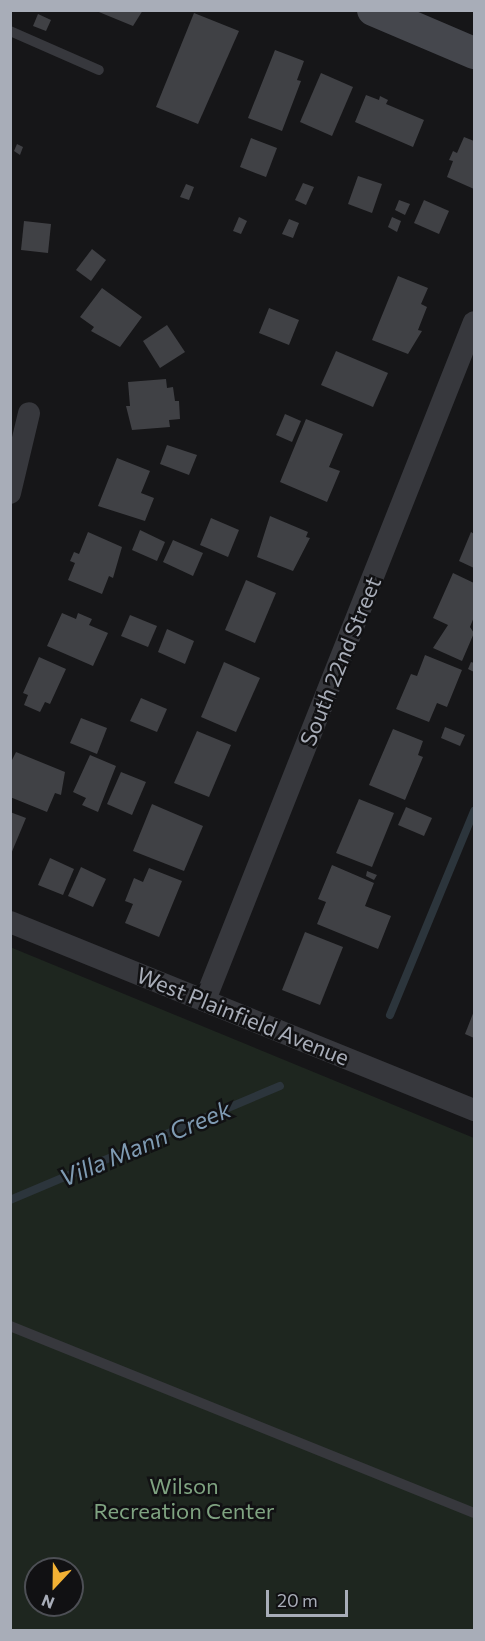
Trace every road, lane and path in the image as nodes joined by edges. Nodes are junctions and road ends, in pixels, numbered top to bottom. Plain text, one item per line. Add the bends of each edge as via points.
1 (372, 10) edge
2 (10, 31) edge
3 (474, 53) edge
4 (99, 70) dead end
5 (474, 322) edge
6 (29, 413) dead end
7 (10, 494) edge
8 (10, 922) edge
9 (205, 1000) junction
10 (474, 1110) edge
11 (10, 1326) edge
12 (474, 1513) edge

1 - 3 street
2 - 4 lane
5 - 9 street, South 22nd Street
6 - 7 street
8 - 9 street, West Plainfield Avenue
9 - 10 street, West Plainfield Avenue
11 - 12 lane

